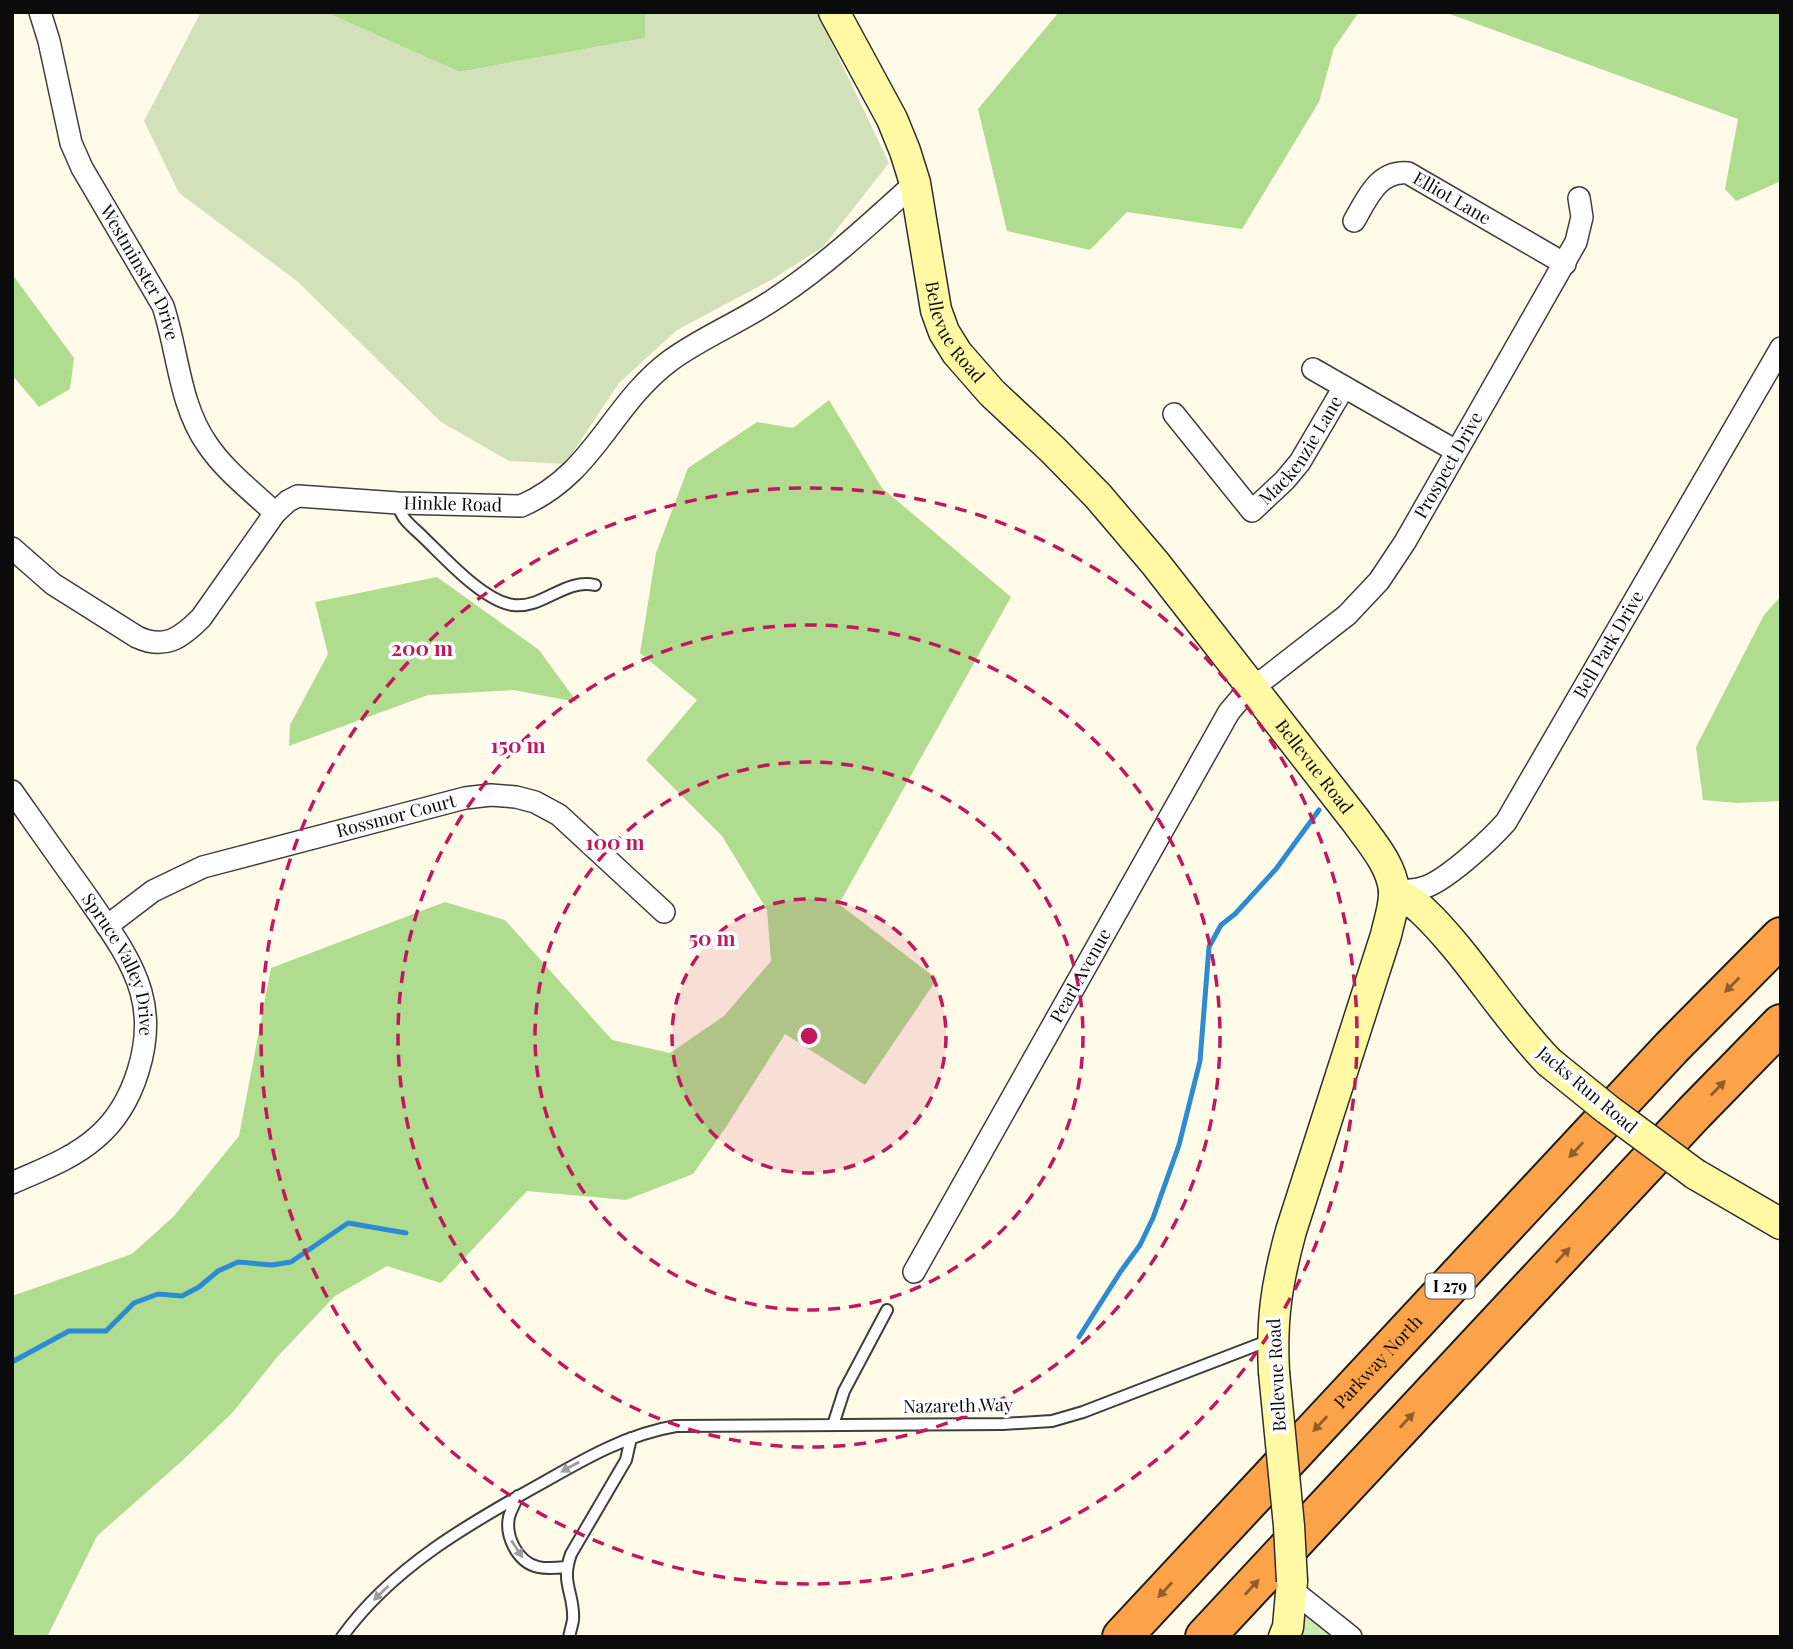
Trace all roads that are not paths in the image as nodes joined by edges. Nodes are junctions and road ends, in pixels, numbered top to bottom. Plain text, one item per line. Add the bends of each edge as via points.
1 (40, 12) edge
2 (834, 12) edge
3 (915, 183) junction
4 (1579, 198) dead end
5 (1354, 221) dead end
6 (1565, 264) junction
7 (1781, 348) edge
8 (1313, 369) dead end
9 (1344, 387) junction
10 (1174, 414) dead end
11 (1456, 452) junction
12 (398, 503) junction
13 (275, 513) junction
14 (12, 548) edge
15 (595, 585) dead end
16 (1251, 686) junction
17 (12, 791) edge
18 (1394, 891) junction
19 (664, 912) dead end
20 (107, 926) junction
21 (1781, 937) edge
22 (1781, 1024) edge
23 (12, 1183) edge
24 (1781, 1224) edge
25 (914, 1272) dead end
26 (887, 1310) dead end
27 (1272, 1339) junction
28 (833, 1425) junction
29 (631, 1438) junction
30 (518, 1496) junction
31 (566, 1567) junction
32 (1292, 1586) junction
33 (342, 1637) edge
34 (569, 1637) edge
35 (1122, 1637) edge
36 (1205, 1637) edge
37 (1284, 1637) edge
38 (1351, 1637) edge

1 - 13 street, Westminster Drive via 71,144 163,306 194,418 225,466
2 - 3 street, Bellevue Road via 892,120
3 - 12 street, Hinkle Road via 808,276 672,359 634,393 575,471 537,498 521,506
3 - 16 street, Bellevue Road via 936,310 957,353 1098,496
4 - 6 street, Prospect Drive via 1580,228
5 - 6 street, Elliot Lane via 1378,183 1394,173 1408,173
6 - 11 street, Prospect Drive
7 - 18 street, Bell Park Drive via 1506,822 1436,881 1421,889
8 - 9 street
9 - 10 street, Mackenzie Lane via 1300,462 1252,511
9 - 11 street
11 - 16 street, Prospect Drive via 1405,542 1365,597
12 - 13 street, Hinkle Road via 298,496
12 - 15 lane via 403,517 446,559 482,591 512,605 551,597 569,585
13 - 14 street, Hinkle Road via 201,618 166,643 137,637 53,584
16 - 18 street, Bellevue Road via 1378,852
16 - 25 street, Pearl Avenue via 1228,712
17 - 20 street, Spruce Valley Drive
18 - 24 street, Jacks Run Road, bridge via 1420,908 1549,1062 1695,1174
18 - 27 street, Bellevue Road via 1380,955 1282,1264
19 - 20 street, Rossmor Court via 559,815 535,802 491,795 204,867 153,891
20 - 23 street, Spruce Valley Drive via 141,993 144,1043 138,1073 128,1098 97,1138
21 -> 35 highway, Parkway North / I 279 via 1672,1047
36 -> 22 highway
26 - 28 lane via 844,1391
27 - 28 lane, Nazareth Way via 1052,1421
27 - 32 street, Bellevue Road, bridge
28 - 29 lane, Nazareth Way via 676,1426
29 -> 30 lane, Nazareth Way
29 - 31 lane via 626,1460
30 -> 31 lane via 508,1527 516,1550 531,1564
30 -> 33 lane, Nazareth Way via 399,1576
31 - 34 lane via 573,1620
32 - 37 street, Bellevue Road
32 - 38 street

